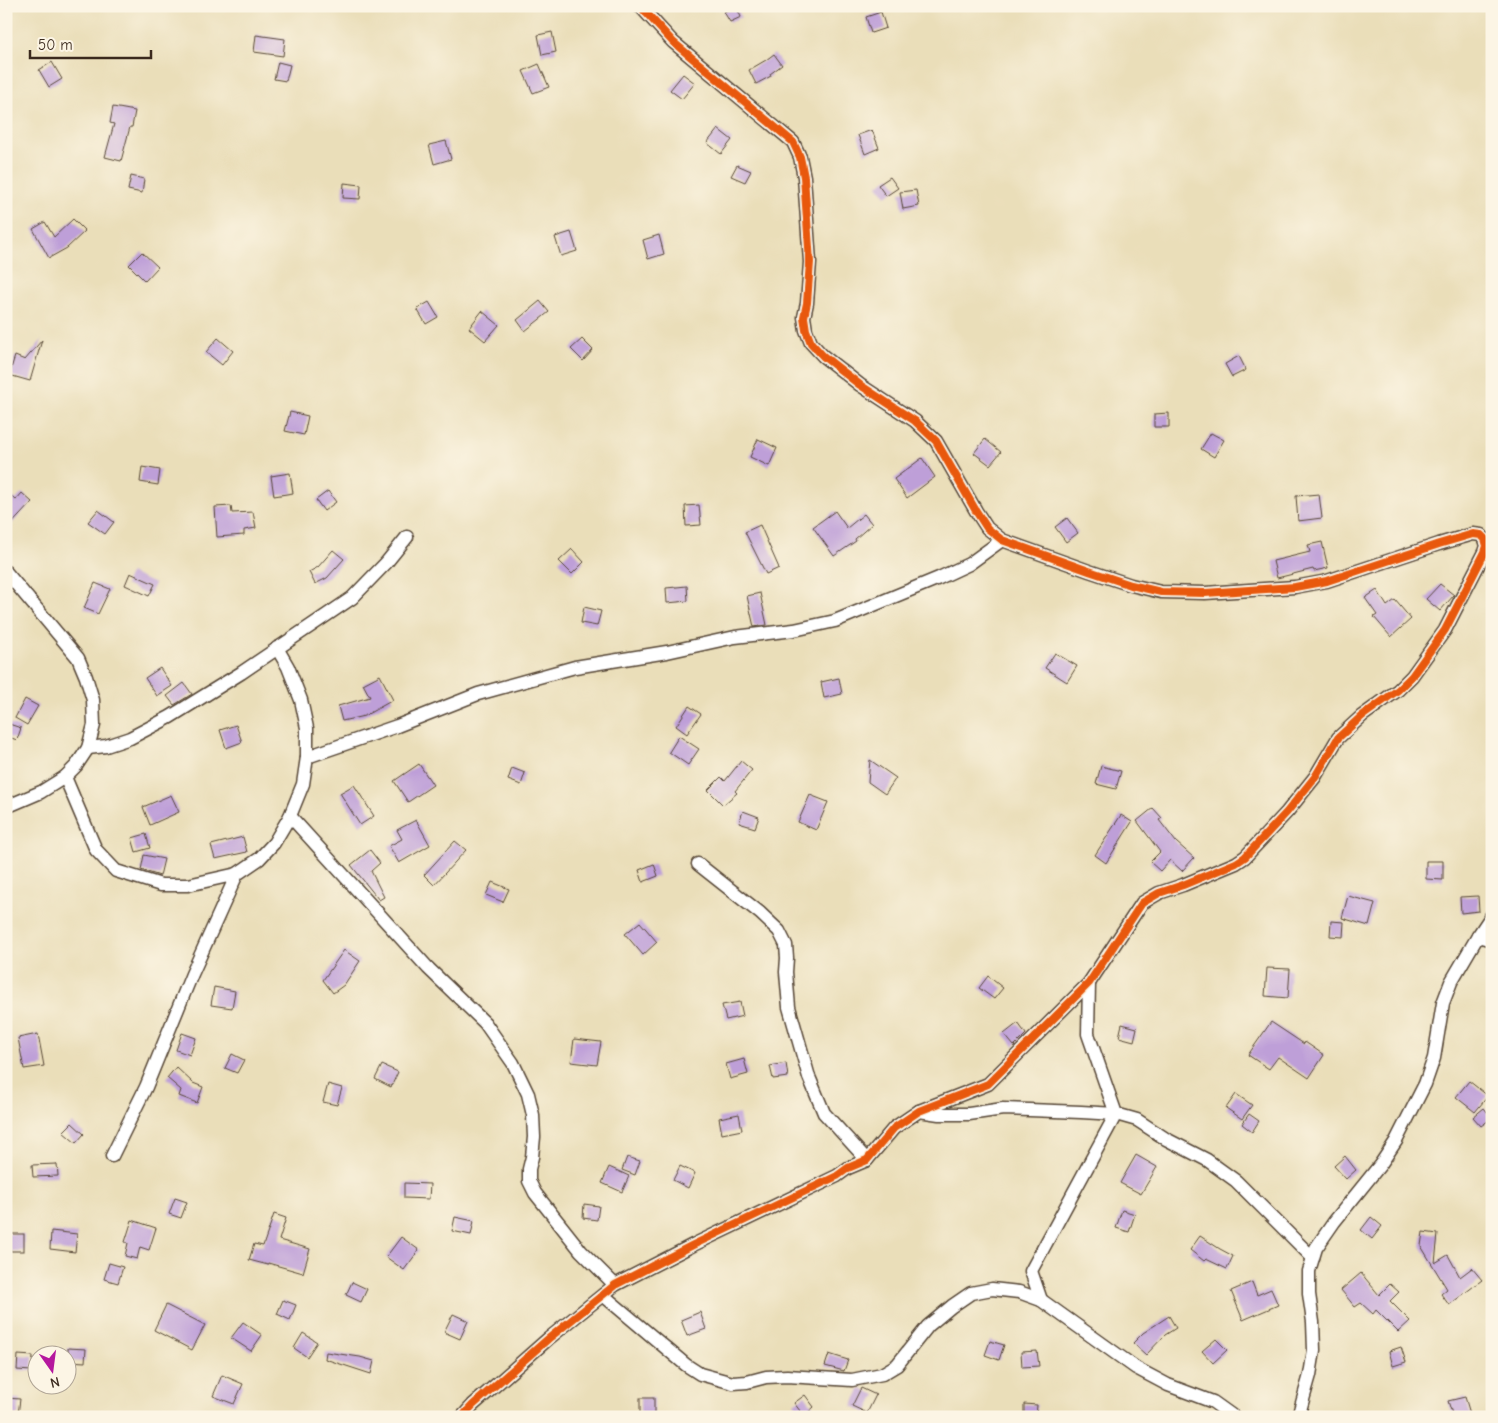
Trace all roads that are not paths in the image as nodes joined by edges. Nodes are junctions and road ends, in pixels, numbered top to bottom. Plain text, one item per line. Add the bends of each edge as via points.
1 (640, 6) edge
2 (407, 537) dead end
3 (1002, 540) junction
4 (6, 572) edge
5 (277, 648) junction
6 (88, 748) junction
7 (307, 757) junction
8 (65, 777) junction
9 (6, 807) edge
10 (290, 816) junction
11 (698, 864) dead end
12 (237, 874) junction
13 (1492, 915) edge
14 (1478, 936) junction
15 (1492, 940) edge
16 (1089, 983) junction
17 (919, 1111) junction
18 (1116, 1114) junction
19 (112, 1156) dead end
20 (867, 1160) junction
21 (1313, 1258) junction
22 (615, 1285) junction
23 (603, 1295) junction
24 (1041, 1300) junction
25 (462, 1417) edge
26 (1234, 1417) edge
27 (1298, 1417) edge

1 - 3 street via 673,42 793,142 804,177 810,262 804,317 811,343 860,385 916,421 936,441 987,528
2 - 5 street via 352,598
3 - 7 street via 969,564 835,621 794,630 735,636 667,652 575,667 478,694
3 - 16 street via 1131,585 1187,594 1312,584 1464,536 1481,535 1486,539 1485,552 1445,630 1412,676 1338,738 1315,777 1245,857 1158,893 1142,903
4 - 6 street via 78,658 93,700 94,725
5 - 6 street via 138,734 106,746
5 - 7 street via 301,700 307,728
6 - 8 street
7 - 10 street via 303,784
8 - 9 street
8 - 12 street via 96,850 116,871 161,885 188,885
10 - 12 street via 274,843 259,859
10 - 22 street via 428,968 485,1023 513,1063 528,1094 533,1115 529,1181 581,1251
11 - 20 street via 779,931 786,945 788,1007 809,1077 824,1112
12 - 19 street via 146,1087
13 - 14 street
14 - 15 street
14 - 21 street via 1443,1004 1434,1058 1396,1141 1334,1222
16 - 17 street via 988,1084
16 - 18 street via 1088,1034
17 - 18 street via 969,1114 1003,1109
17 - 20 street via 894,1128
18 - 21 street via 1137,1120 1236,1181
18 - 24 street via 1031,1271
20 - 22 street
21 - 27 street via 1309,1271 1309,1294 1314,1350
22 - 23 street
23 - 24 street via 686,1365 700,1374 733,1384 787,1376 852,1380 882,1374 897,1365 928,1326 971,1293 992,1289 1019,1292
23 - 25 street
24 - 26 street via 1136,1368 1168,1385 1213,1402

